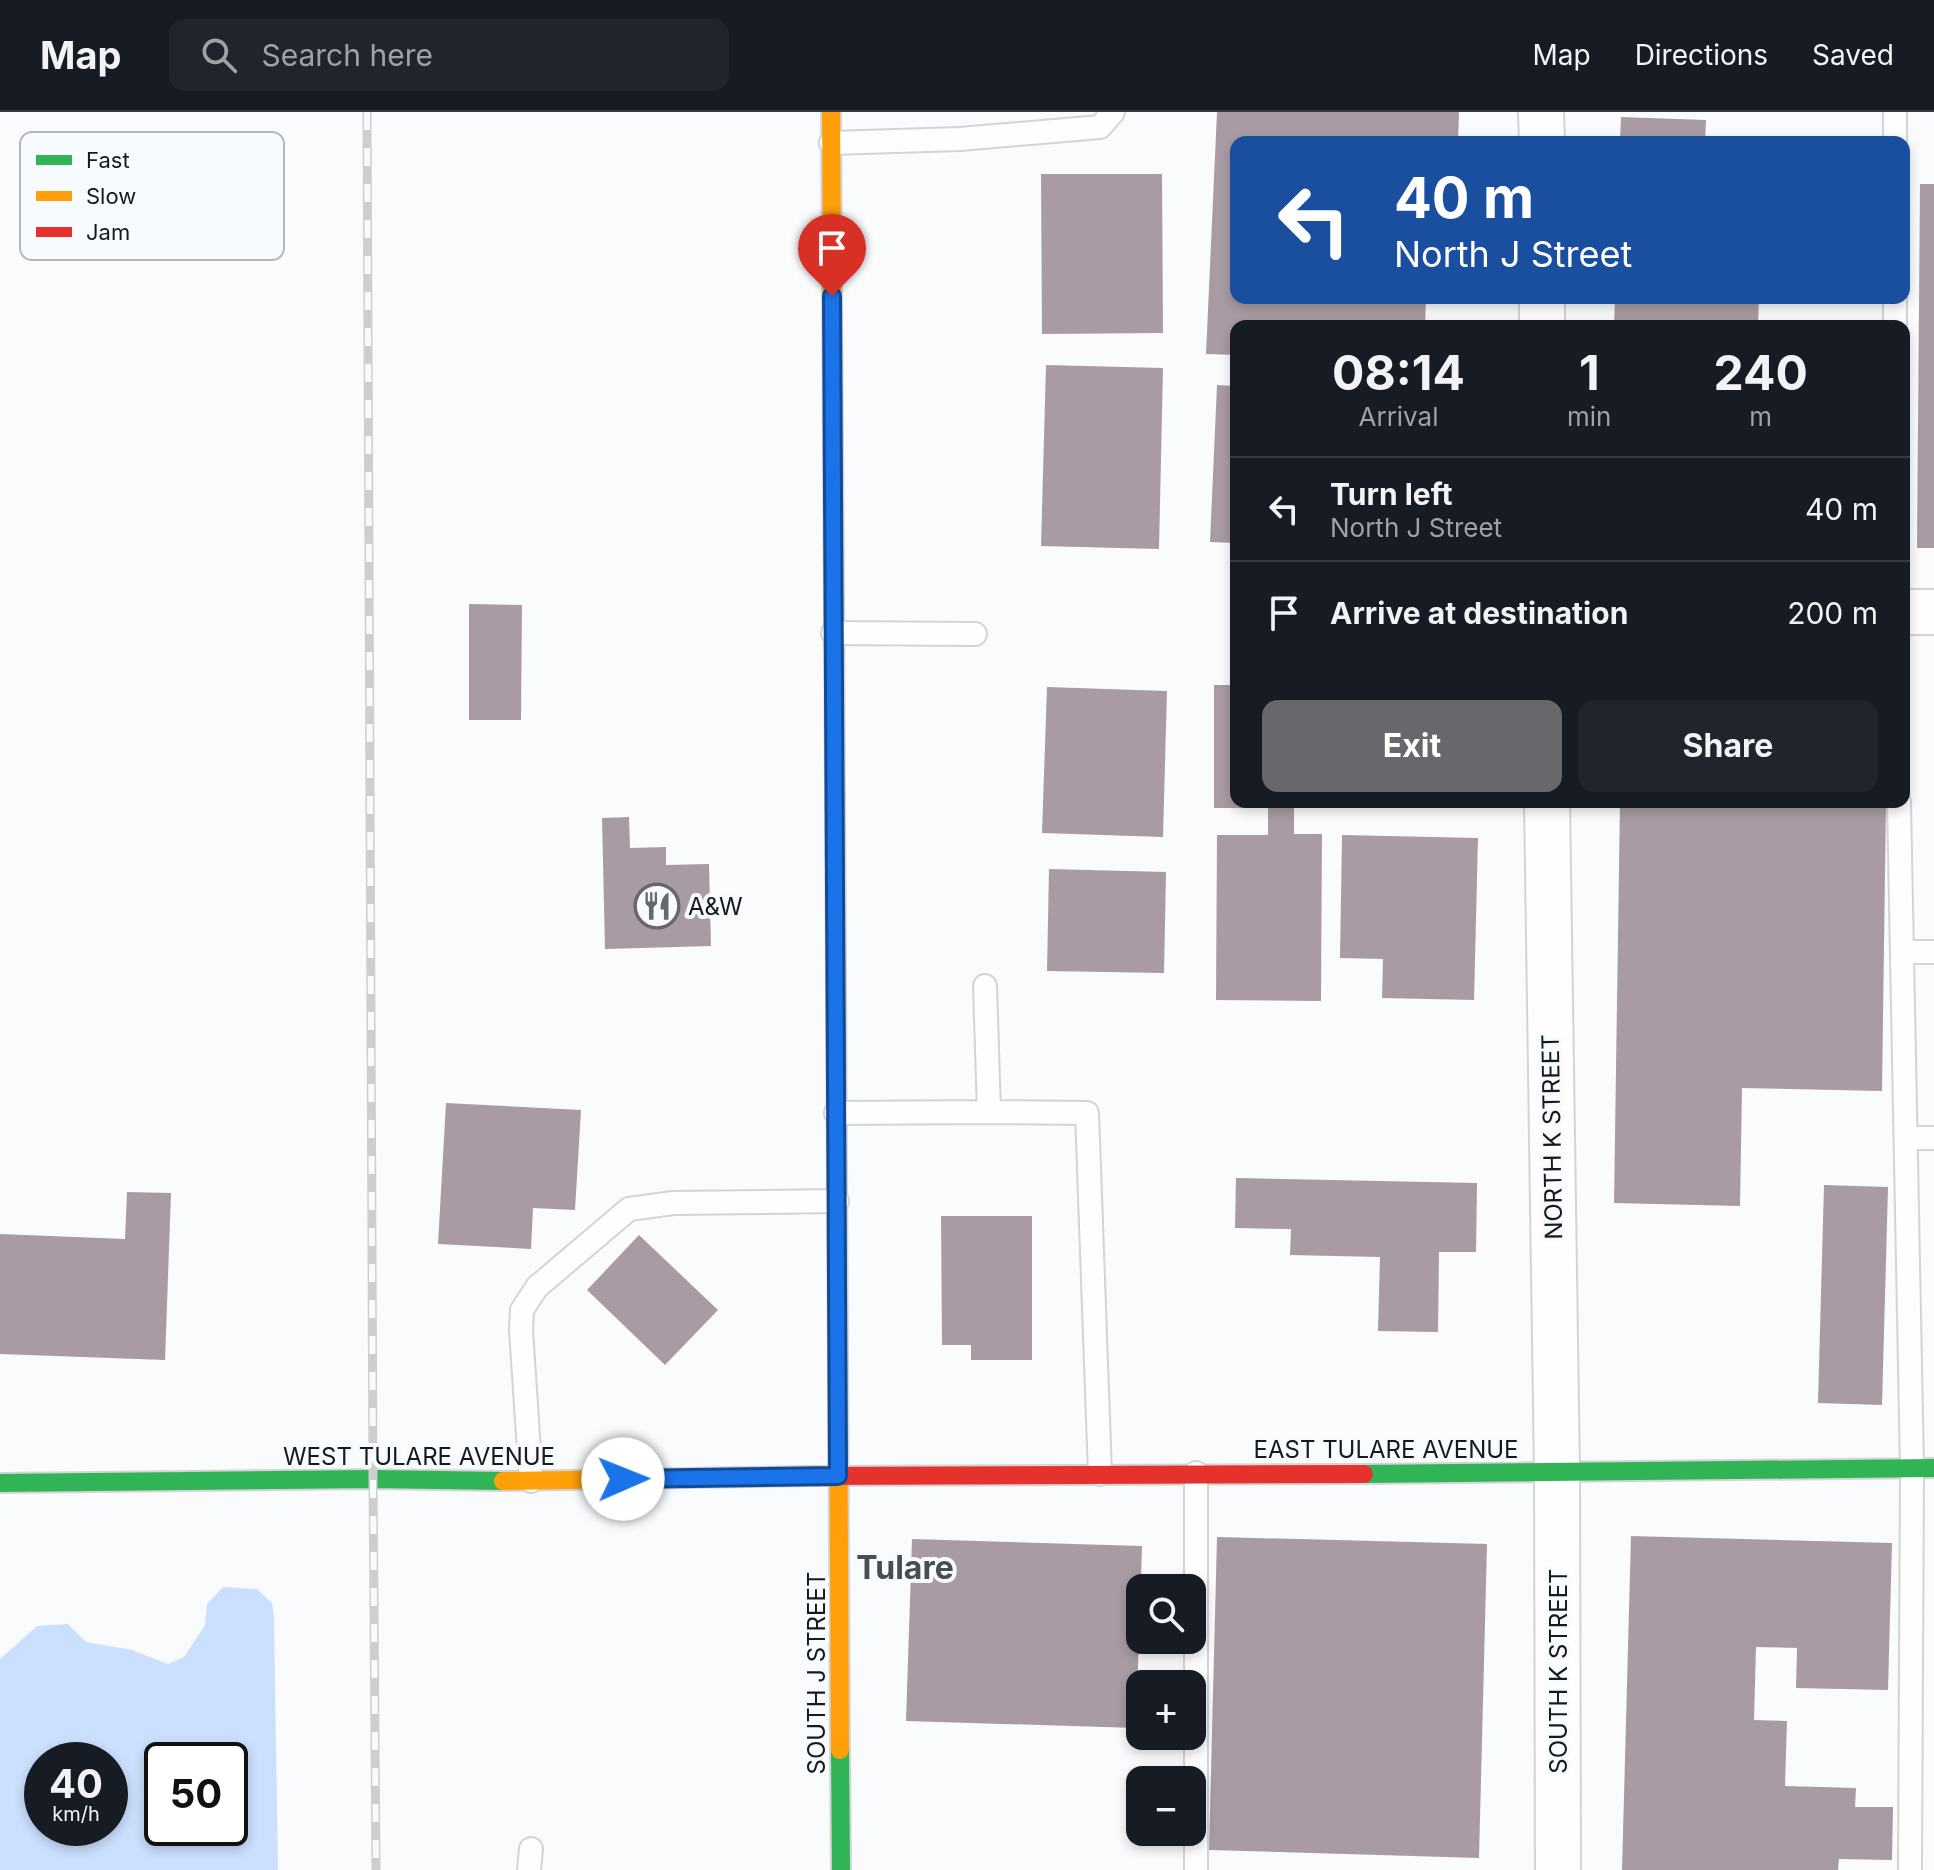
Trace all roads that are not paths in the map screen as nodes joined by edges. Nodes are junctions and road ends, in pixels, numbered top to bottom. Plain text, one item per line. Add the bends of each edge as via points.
1 (831, 112) edge
2 (1113, 112) edge
3 (1541, 112) edge
4 (1895, 112) edge
5 (1542, 136) edge
6 (1895, 136) edge
7 (831, 143) junction
8 (1910, 612) edge
9 (1934, 612) edge
10 (833, 633) junction
11 (975, 634) dead end
12 (1547, 808) edge
13 (1899, 808) edge
14 (1902, 952) junction
15 (1934, 952) edge
16 (985, 986) dead end
17 (989, 1112) junction
18 (836, 1113) junction
19 (1906, 1138) junction
20 (1934, 1138) edge
21 (837, 1201) junction
22 (1923, 1468) edge
23 (1196, 1473) junction
24 (1557, 1473) junction
25 (1100, 1474) junction
26 (838, 1476) junction
27 (531, 1481) junction
28 (0, 1483) edge
29 (841, 1870) edge
30 (1196, 1870) edge
31 (1558, 1870) edge
32 (1910, 1870) edge

1 - 7 main road, SOUTH J STREET
2 - 7 lane via 1100,127
3 - 5 street
4 - 6 lane
7 - 10 main road, SOUTH J STREET
8 - 9 street
10 - 11 lane
10 - 18 main road, SOUTH J STREET
12 - 24 street, NORTH K STREET
13 - 14 lane
14 - 15 lane
14 - 19 lane
16 - 17 lane
17 - 18 lane
17 - 25 lane via 1087,1113
18 - 21 main road, SOUTH J STREET
19 - 20 lane
19 - 22 lane
21 - 26 main road, SOUTH J STREET
21 - 27 lane via 673,1203 629,1209 537,1287 522,1310 521,1330
22 - 24 main road, EAST TULARE AVENUE
22 - 32 lane
23 - 24 main road, EAST TULARE AVENUE
23 - 25 main road, EAST TULARE AVENUE
23 - 30 lane
24 - 31 street, SOUTH K STREET
25 - 26 main road, EAST TULARE AVENUE
26 - 27 main road, WEST TULARE AVENUE
26 - 29 main road, SOUTH J STREET
27 - 28 main road, WEST TULARE AVENUE

